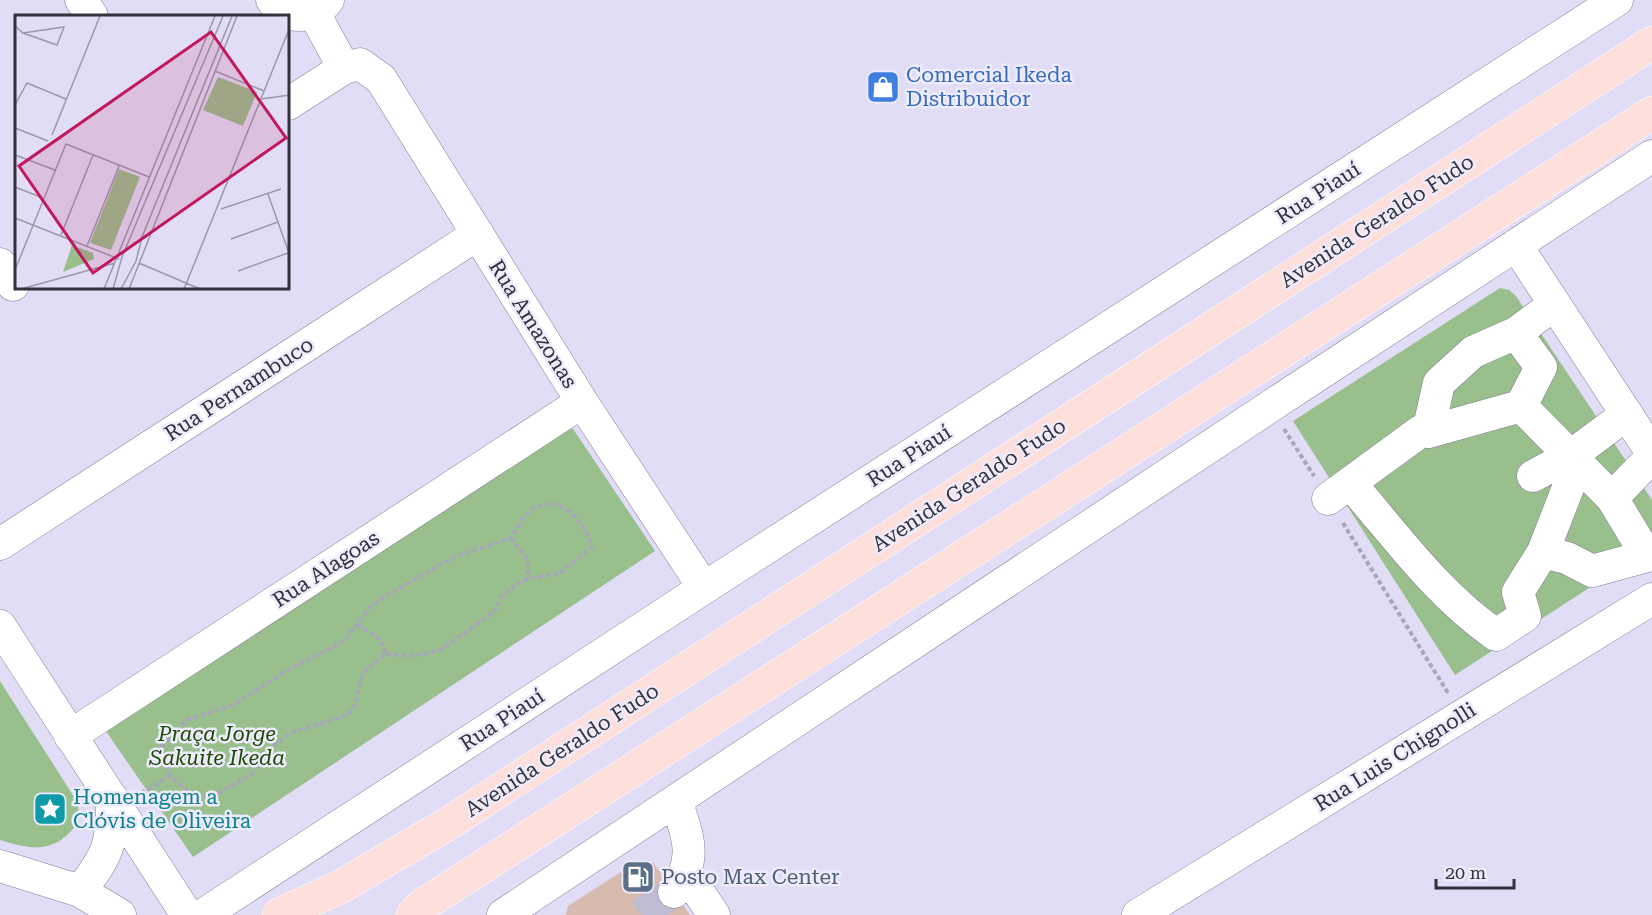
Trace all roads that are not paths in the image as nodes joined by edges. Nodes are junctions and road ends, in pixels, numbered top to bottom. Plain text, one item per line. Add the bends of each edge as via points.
1 (81, 0) edge
2 (272, 0) edge
3 (1617, 0) edge
4 (321, 6) edge
5 (91, 15) edge
6 (1652, 43) edge
7 (352, 66) junction
8 (290, 103) edge
9 (1652, 113) edge
10 (1652, 156) edge
11 (478, 234) junction
12 (1516, 245) junction
13 (582, 402) junction
14 (1521, 406) junction
15 (1627, 414) junction
16 (1428, 432) junction
17 (1575, 458) junction
18 (1647, 459) edge
19 (1533, 476) dead end
20 (1612, 498) junction
21 (0, 544) edge
22 (1544, 552) junction
23 (704, 588) junction
24 (1652, 599) edge
25 (0, 626) edge
26 (70, 736) junction
27 (126, 796) junction
28 (676, 801) junction
29 (0, 866) edge
30 (80, 891) junction
31 (294, 913) edge
32 (120, 915) edge
33 (187, 915) edge
34 (203, 915) edge
35 (413, 915) edge
36 (503, 915) edge
37 (714, 915) edge
38 (1138, 915) edge

1 - 5 street
2 - 4 street via 292,15 303,16
3 - 23 street, Rua Piauí
4 - 7 street
6 - 31 main road, Avenida Geraldo Fudo via 449,823
7 - 8 street
7 - 11 street, Rua Amazonas via 370,69 381,79
9 - 35 main road via 433,898
10 - 12 street
11 - 13 street, Rua Amazonas
11 - 21 street, Rua Pernambuco
12 - 15 street
12 - 28 street
13 - 23 street, Rua Amazonas
13 - 26 street, Rua Alagoas
14 - 16 street
14 - 16 street via 1540,368 1528,324 1473,352 1439,383
14 - 17 street
15 - 17 street
15 - 18 street
16 - 22 street via 1420,431 1339,491 1449,597 1496,635 1525,616 1518,592
17 - 19 street
17 - 20 street
17 - 22 street
18 - 20 street
20 - 22 street via 1647,556 1592,571
23 - 34 street, Rua Piauí
24 - 38 street, Rua Luis Chignolli
25 - 26 street
26 - 27 street
27 - 30 street via 108,850
27 - 33 street
28 - 36 street
28 - 37 street via 687,833 680,883
29 - 30 street
30 - 32 street

